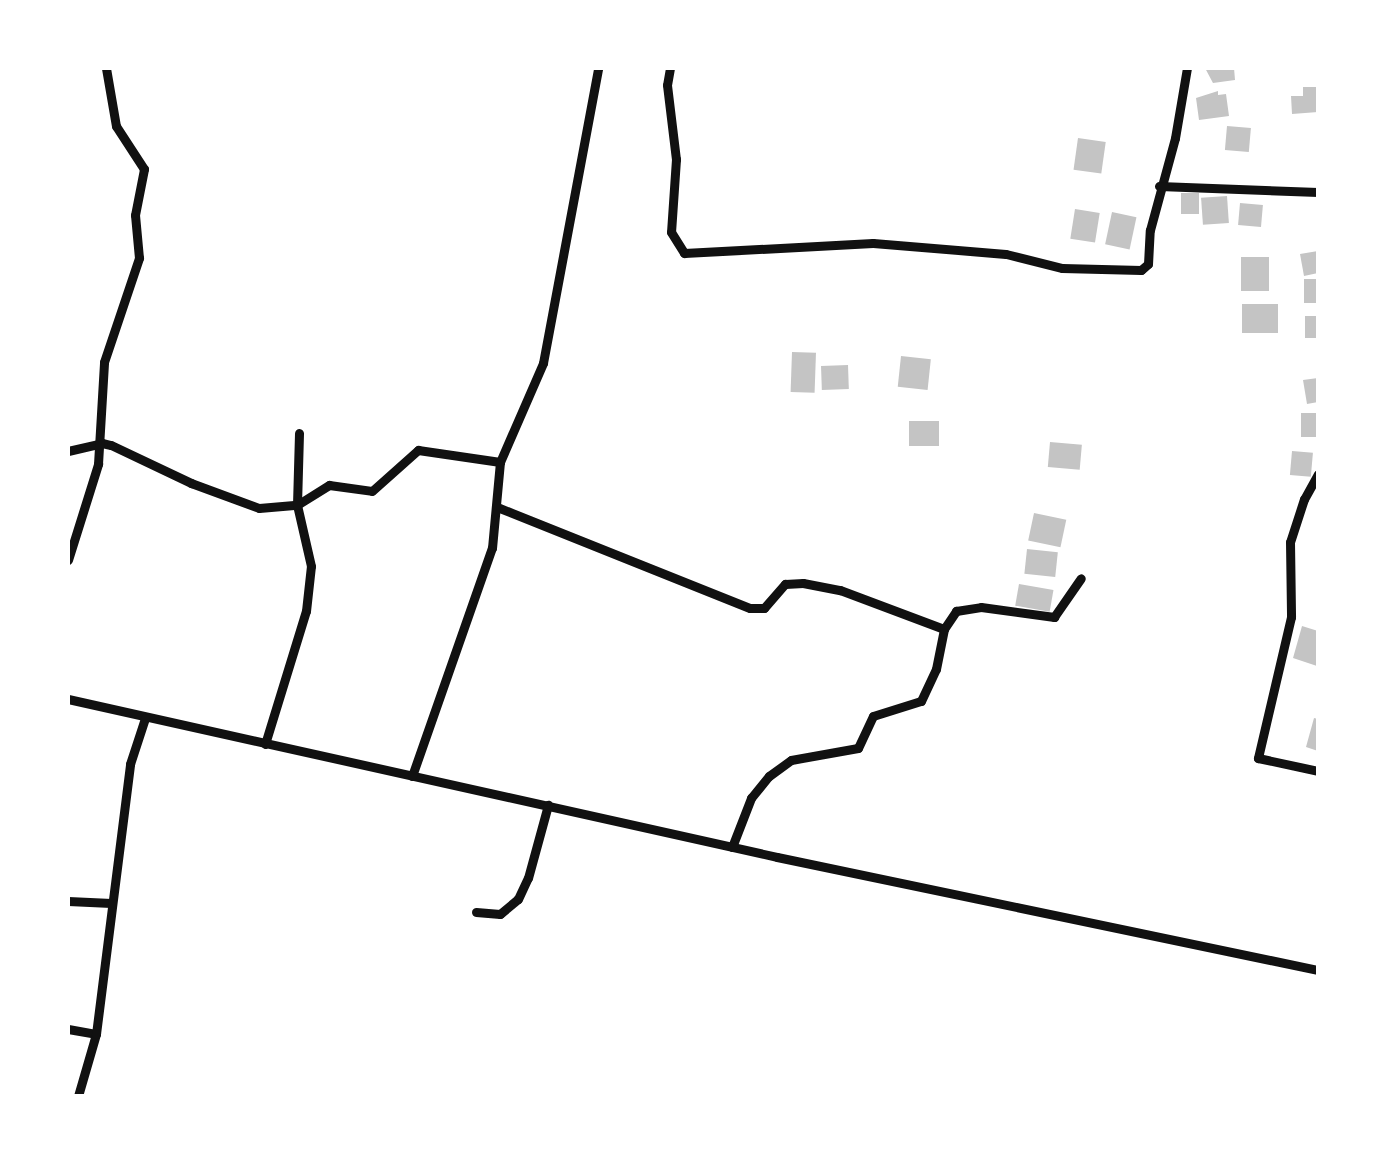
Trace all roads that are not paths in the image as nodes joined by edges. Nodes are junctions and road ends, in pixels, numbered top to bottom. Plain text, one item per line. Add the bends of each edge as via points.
1 (106, 68) edge
2 (598, 68) edge
3 (670, 68) edge
4 (1187, 68) edge
5 (1159, 186) junction
6 (1318, 192) edge
7 (299, 433) dead end
8 (102, 443) junction
9 (68, 452) edge
10 (500, 462) junction
11 (1318, 474) edge
12 (298, 505) junction
13 (497, 507) junction
14 (68, 560) edge
15 (1080, 578) dead end
16 (944, 629) junction
17 (68, 699) edge
18 (145, 718) junction
19 (265, 744) junction
20 (1318, 771) edge
21 (412, 776) junction
22 (548, 805) junction
23 (732, 847) junction
24 (68, 901) edge
25 (111, 904) junction
26 (476, 912) dead end
27 (1318, 970) edge
28 (68, 1030) edge
29 (96, 1034) junction
30 (78, 1096) edge

1 - 8 street via 116,126 142,162 144,176 136,215 139,258 104,362
2 - 10 street via 544,363
3 - 5 street via 676,159 670,232 684,254 873,243 1006,254 1062,268 1141,270 1148,264
4 - 5 street
5 - 6 street
7 - 12 street
8 - 9 street
8 - 12 street via 252,507
8 - 14 street
10 - 12 street via 418,450 380,487 362,493 320,487
10 - 13 street
11 - 20 street via 1290,542 1291,617 1258,758
12 - 19 street via 311,566 306,612
13 - 16 street via 750,608 764,608 785,584 803,583
13 - 21 street via 487,564
15 - 16 street via 1054,617 961,608
16 - 23 street via 936,669 920,701 873,716 858,748 791,760 769,776 751,798
17 - 18 street
18 - 19 street
18 - 25 street via 130,764
19 - 21 street
21 - 22 street
22 - 23 street
22 - 26 street via 518,898 500,914
23 - 27 street
24 - 25 street
25 - 29 street
28 - 29 street
29 - 30 street

